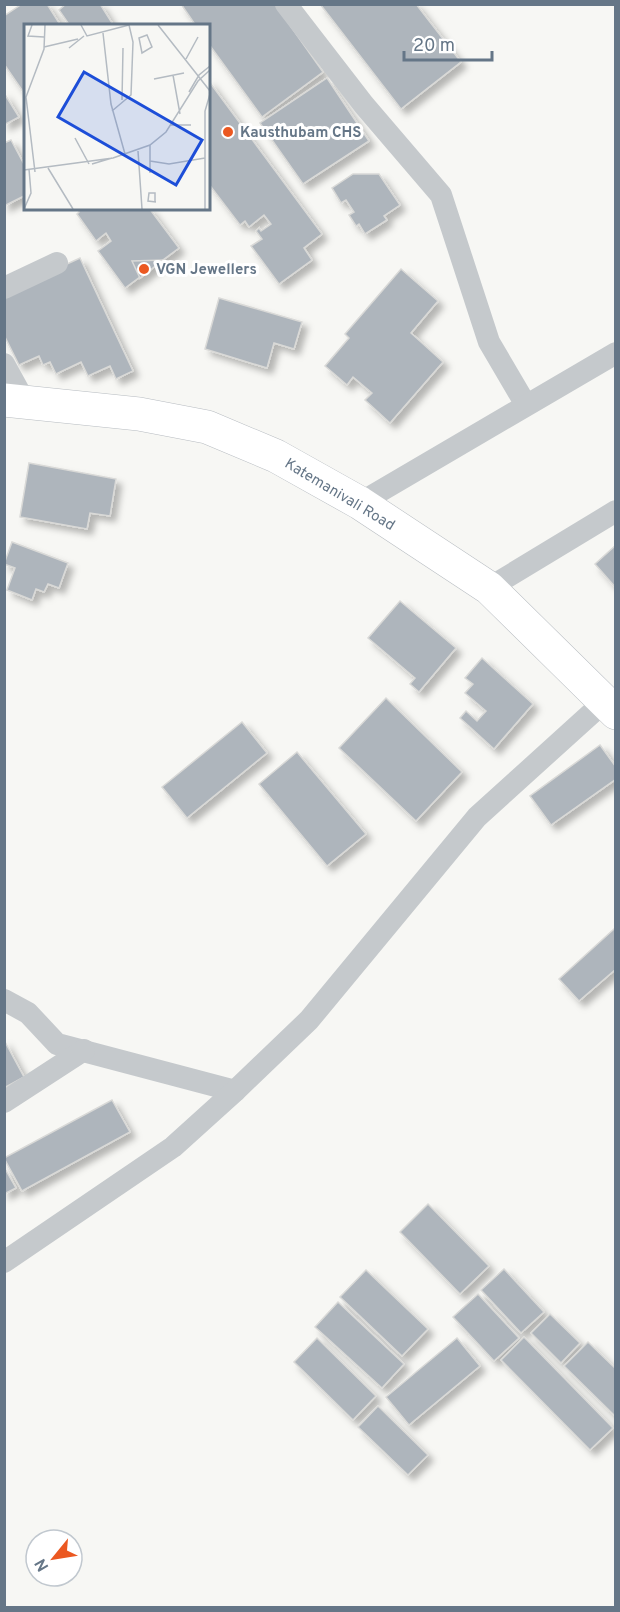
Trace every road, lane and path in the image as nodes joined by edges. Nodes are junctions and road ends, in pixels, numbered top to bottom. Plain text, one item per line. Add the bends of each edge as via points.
1 (286, 4) edge
2 (57, 263) dead end
3 (4, 288) edge
4 (615, 353) edge
5 (4, 364) edge
6 (15, 402) edge
7 (526, 405) junction
8 (360, 503) junction
9 (615, 511) edge
10 (489, 588) junction
11 (610, 708) edge
12 (4, 1000) edge
13 (84, 1050) junction
14 (235, 1091) junction
15 (4, 1102) edge
16 (4, 1263) edge

1 - 7 street via 364,105 441,195 489,342
2 - 3 street
4 - 7 street
5 - 6 street
6 - 8 main road, Katemanivali Road via 139,414 207,427 276,456
7 - 8 street
8 - 10 main road, Katemanivali Road
9 - 10 street
10 - 11 main road, Katemanivali Road
11 - 14 street via 477,817 309,1020
12 - 13 street via 28,1013 57,1044
13 - 14 street
13 - 15 street
14 - 16 street via 173,1147

